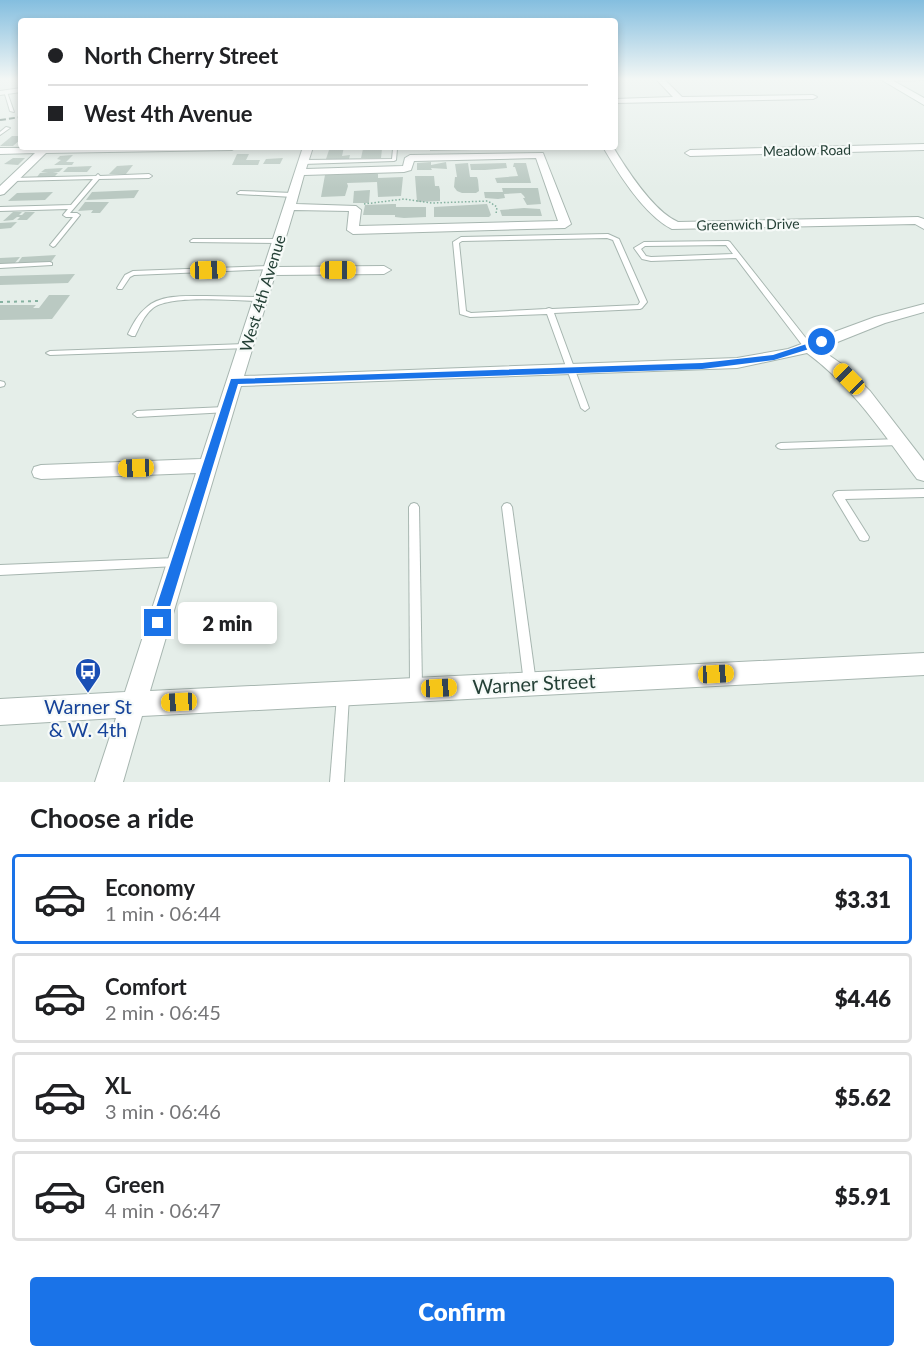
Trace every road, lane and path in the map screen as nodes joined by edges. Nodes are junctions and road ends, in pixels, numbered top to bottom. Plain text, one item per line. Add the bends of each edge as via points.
1 (8, 128) dead end
2 (0, 134) edge
3 (924, 147) edge
4 (31, 150) edge
5 (45, 150) edge
6 (395, 150) edge
7 (610, 150) edge
8 (0, 152) edge
9 (690, 153) dead end
10 (304, 160) edge
11 (100, 174) junction
12 (149, 176) dead end
13 (13, 179) junction
14 (0, 192) edge
15 (240, 194) dead end
16 (291, 201) junction
17 (360, 206) dead end
18 (73, 207) junction
19 (0, 208) edge
20 (495, 218) dead end
21 (924, 225) edge
22 (193, 241) dead end
23 (278, 242) junction
24 (53, 245) dead end
25 (738, 256) junction
26 (50, 264) dead end
27 (0, 266) edge
28 (269, 270) junction
29 (384, 270) dead end
30 (120, 288) dead end
31 (260, 298) junction
32 (39, 301) dead end
33 (0, 302) edge
34 (924, 308) edge
35 (549, 310) junction
36 (132, 334) dead end
37 (245, 346) junction
38 (809, 348) junction
39 (50, 353) dead end
40 (570, 370) junction
41 (235, 381) junction
42 (585, 408) dead end
43 (225, 410) junction
44 (138, 414) dead end
45 (900, 442) junction
46 (781, 446) dead end
47 (208, 465) junction
48 (40, 472) dead end
49 (924, 474) edge
50 (924, 493) edge
51 (414, 507) dead end
52 (507, 507) dead end
53 (864, 537) dead end
54 (177, 562) junction
55 (0, 570) edge
56 (924, 664) edge
57 (530, 683) junction
58 (417, 689) junction
59 (343, 692) junction
60 (133, 704) junction
61 (0, 712) edge
62 (109, 782) edge
63 (337, 782) edge

1 - 2 lane
3 - 9 street, Meadow Road
4 - 8 street
5 - 13 street
6 - 10 lane via 394,160
7 - 21 street, Greenwich Drive via 663,220 676,226 918,220
10 - 16 street, West 4th Avenue
10 - 16 street via 404,169 411,158 540,155 565,224 353,230 352,208
11 - 12 lane
11 - 13 lane
11 - 18 lane
13 - 14 street
15 - 16 lane
16 - 23 street, West 4th Avenue
17 - 20 path via 404,199 426,203 488,201 497,207
18 - 19 lane
18 - 24 lane via 66,215 76,215
22 - 23 lane
23 - 28 street, West 4th Avenue
25 - 25 lane via 728,243 719,242 644,244 637,248 644,258 651,259
25 - 38 lane
26 - 27 lane
28 - 29 street
28 - 30 lane via 133,273
28 - 31 street, West 4th Avenue
31 - 36 lane via 170,300 155,304 143,313
31 - 37 street, West 4th Avenue
32 - 33 path
34 - 38 street via 899,313
35 - 35 lane via 640,306 644,302 616,239 473,238 456,242 463,312 470,315
35 - 40 lane
37 - 39 lane
37 - 41 street, West 4th Avenue
38 - 40 street via 737,363
38 - 45 street via 849,379
40 - 41 street
40 - 42 lane
41 - 43 street, West 4th Avenue
43 - 44 lane
43 - 47 street, West 4th Avenue
45 - 46 lane
45 - 49 street
47 - 48 street
47 - 54 street, West 4th Avenue
50 - 53 lane via 838,495
51 - 58 lane
52 - 57 lane
54 - 55 lane
54 - 60 street, West 4th Avenue
56 - 57 street, Warner Street
57 - 58 street, Warner Street
58 - 59 street, Warner Street
59 - 60 street, Warner Street
59 - 63 lane
60 - 61 street, Warner Street
60 - 62 street, West 4th Avenue

